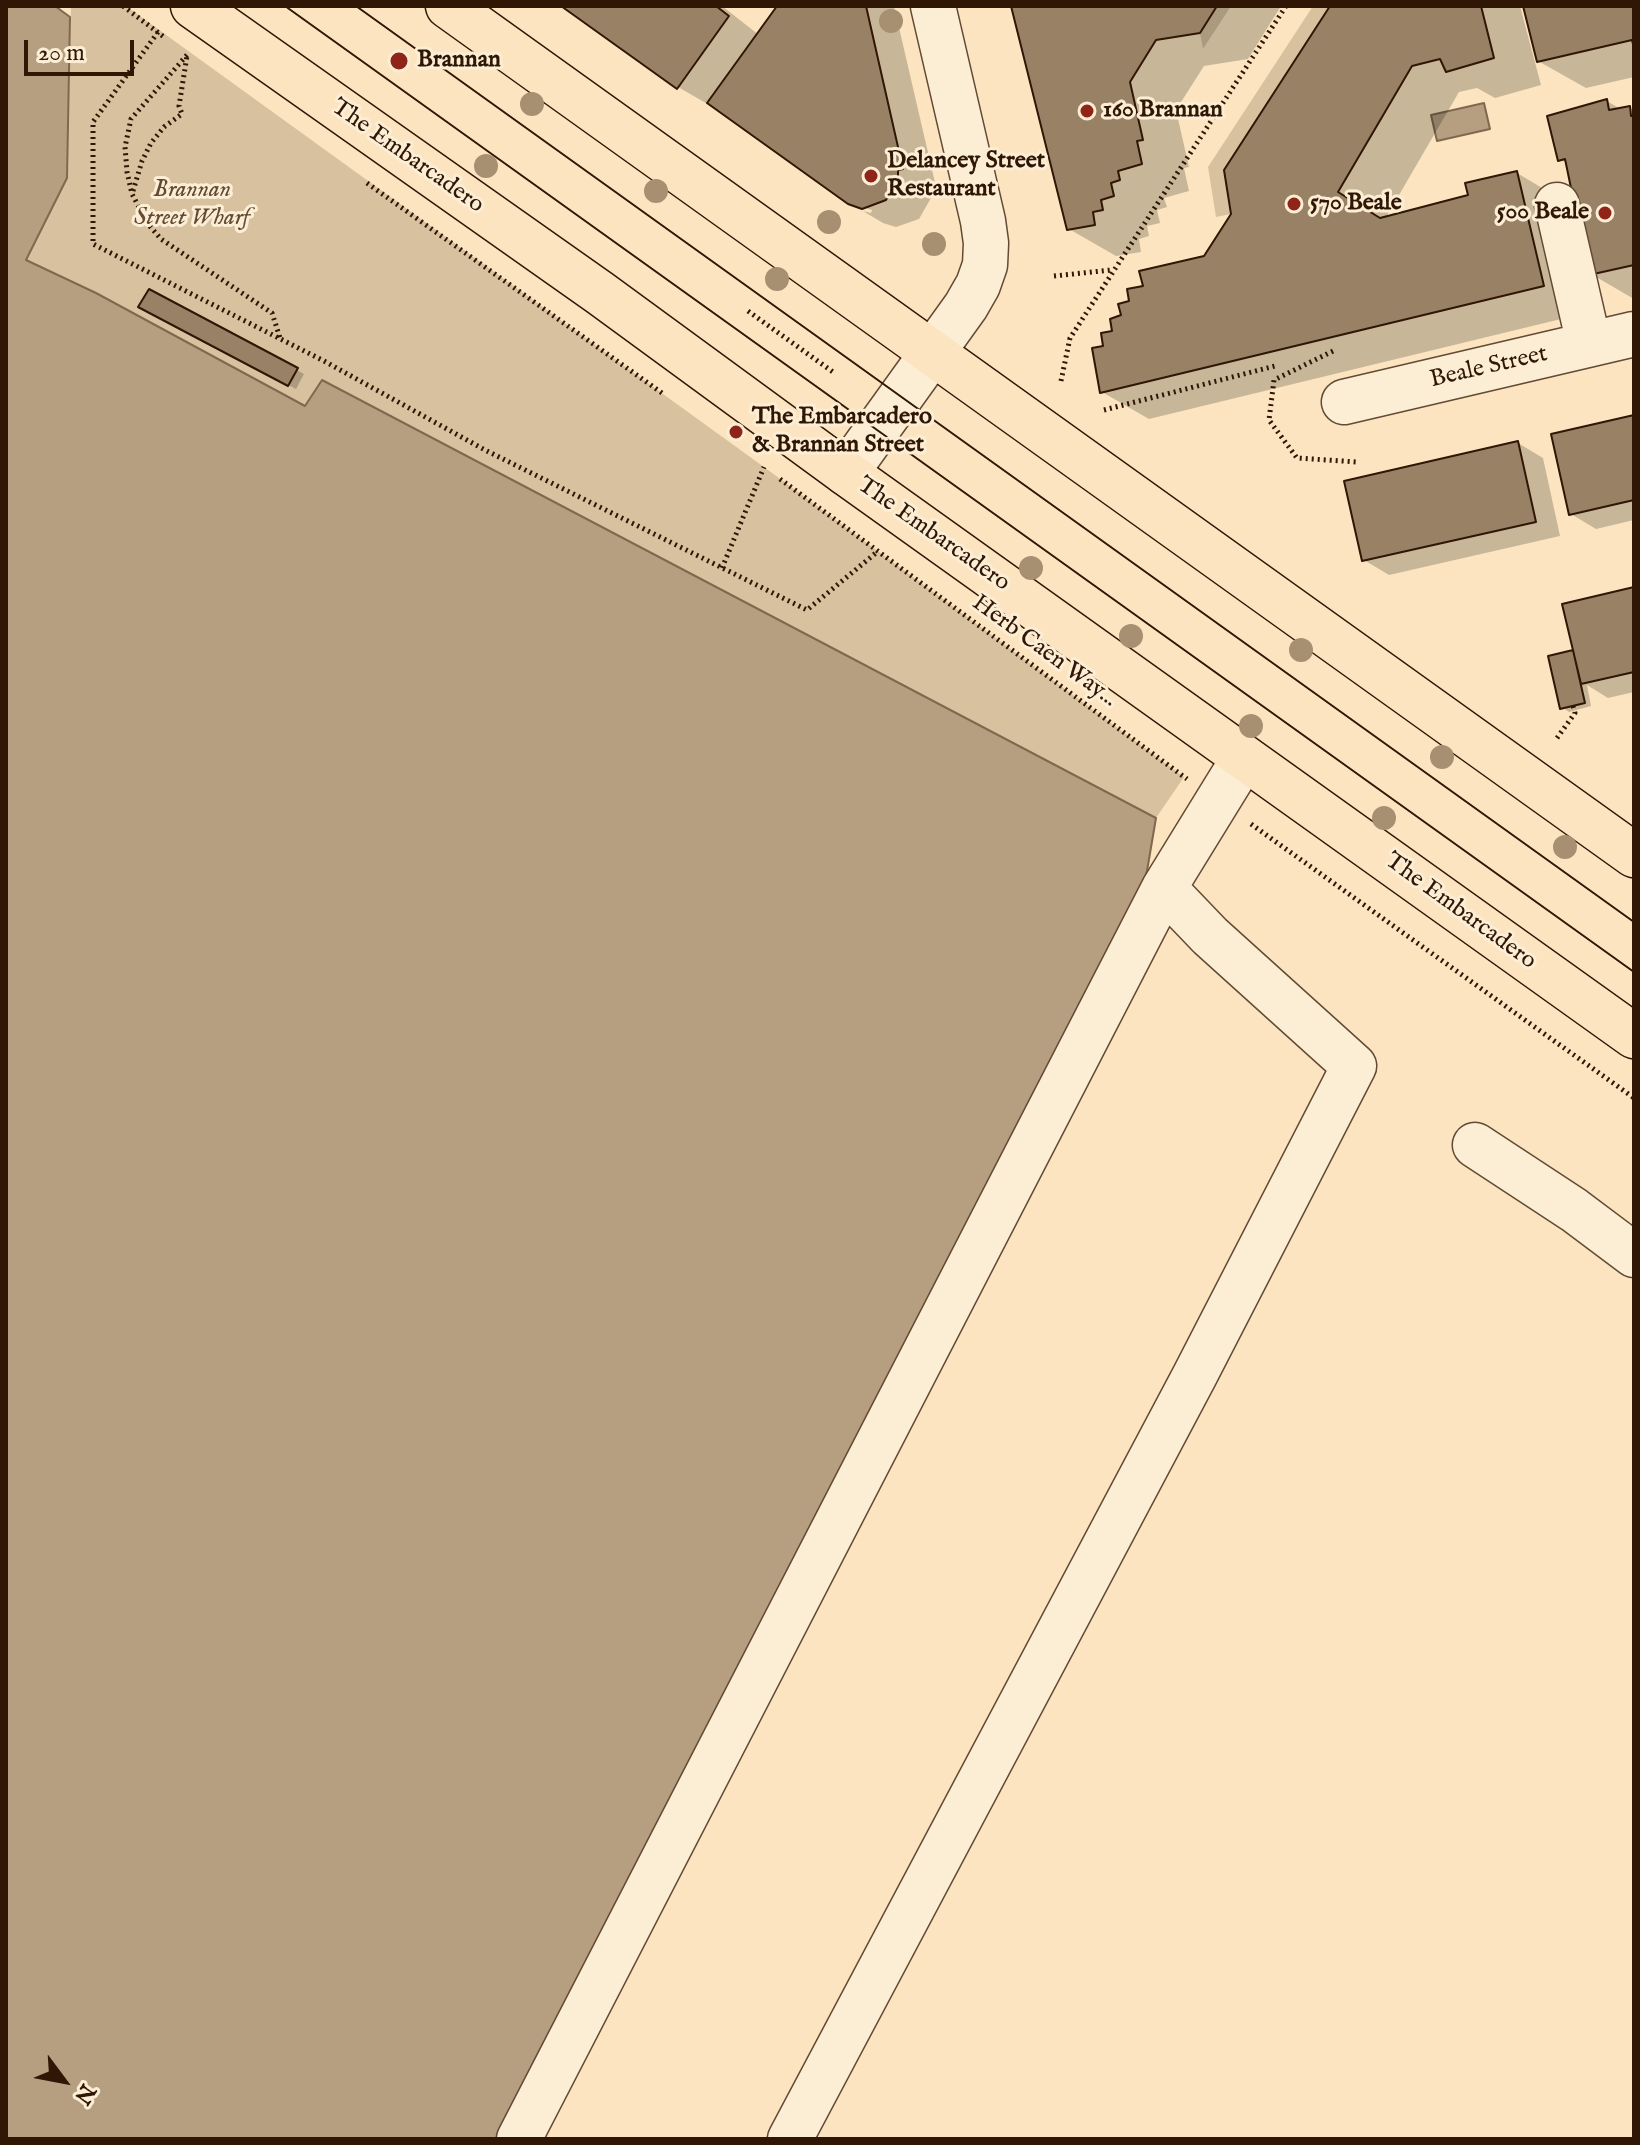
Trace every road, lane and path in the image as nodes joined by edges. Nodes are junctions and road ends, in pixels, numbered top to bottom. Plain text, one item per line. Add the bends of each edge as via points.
1 (123, 6) edge
2 (448, 6) edge
3 (933, 6) edge
4 (1286, 6) edge
5 (181, 23) edge
6 (158, 32) junction
7 (178, 47) dead end
8 (187, 55) junction
9 (200, 64) dead end
10 (366, 182) dead end
11 (132, 194) junction
12 (1557, 205) dead end
13 (1112, 270) junction
14 (1054, 276) dead end
15 (748, 311) dead end
16 (1634, 334) edge
17 (280, 338) junction
18 (1589, 344) junction
19 (1333, 351) dead end
20 (933, 354) junction
21 (1275, 366) dead end
22 (833, 372) dead end
23 (1061, 381) dead end
24 (672, 400) dead end
25 (1344, 402) dead end
26 (1104, 410) dead end
27 (756, 461) dead end
28 (1357, 462) dead end
29 (764, 467) junction
30 (846, 473) junction
31 (877, 552) junction
32 (722, 568) junction
33 (1573, 706) dead end
34 (1557, 738) dead end
35 (1244, 758) junction
36 (1217, 800) junction
37 (1634, 855) edge
38 (1164, 888) junction
39 (1634, 1036) edge
40 (1634, 1098) edge
41 (1475, 1145) dead end
42 (1634, 1255) edge
43 (519, 2139) edge
44 (790, 2139) edge

1 - 6 path
2 - 20 main road
3 - 20 street via 986,243 978,285
4 - 13 path
5 - 6 path
5 - 30 main road, The Embarcadero via 613,302
6 - 17 path via 93,122 93,244
7 - 8 path
8 - 9 path
8 - 11 path via 182,114 151,143
8 - 11 path via 131,119 125,147
10 - 24 path
11 - 17 path via 161,239 272,313
12 - 18 street
13 - 14 path
13 - 23 path via 1070,338
15 - 22 path
16 - 18 street, Beale Street
17 - 32 path via 485,450
18 - 25 street, Beale Street
19 - 28 path via 1274,380 1269,420 1297,458
20 - 30 street
20 - 37 main road
21 - 26 path
27 - 29 path, Herb Caen Way...
29 - 31 path, Herb Caen Way...
29 - 32 path
30 - 35 main road, The Embarcadero
31 - 32 path via 807,610
31 - 36 path, Herb Caen Way...
33 - 34 path via 1575,713
35 - 36 street
35 - 39 main road, The Embarcadero
36 - 38 street
36 - 40 path, Herb Caen Way...
38 - 43 street
38 - 44 street via 1354,1066
41 - 42 street

